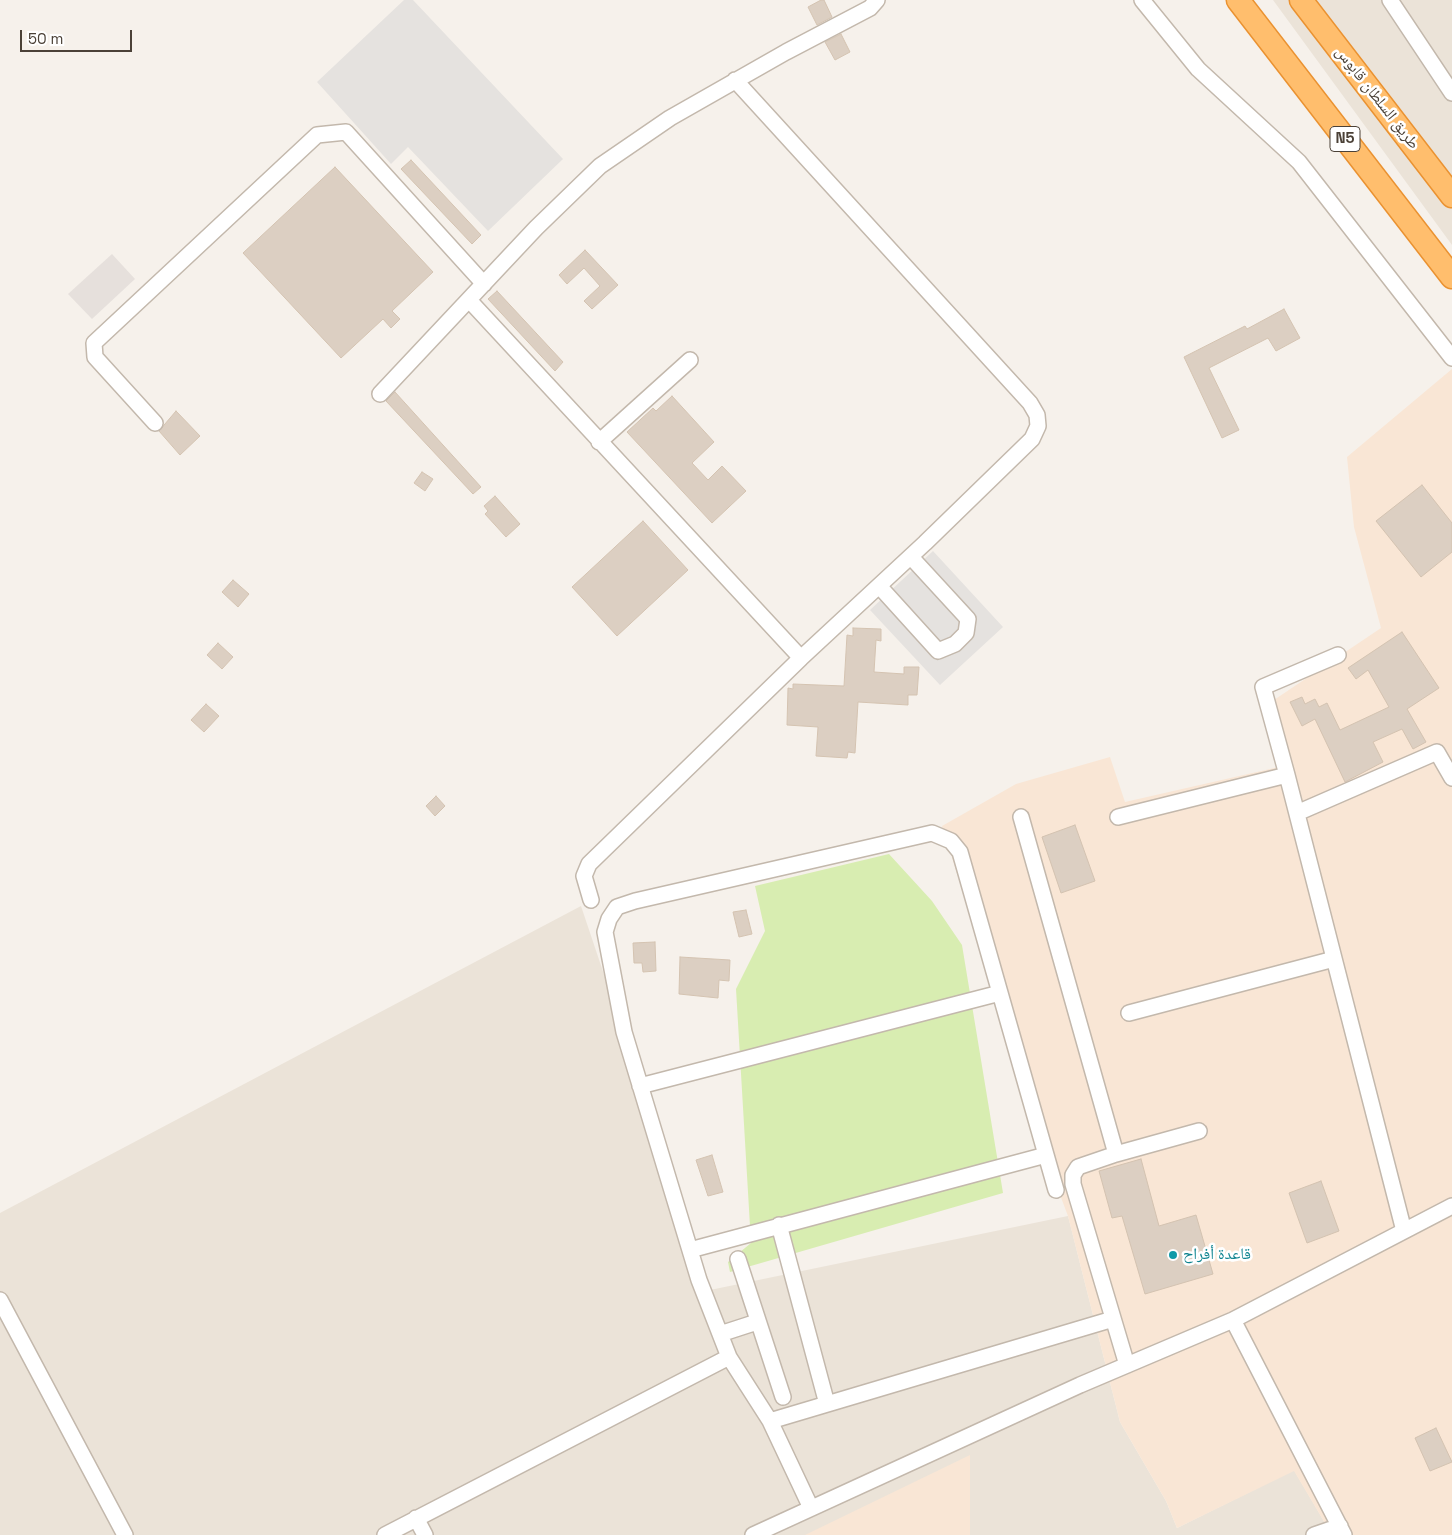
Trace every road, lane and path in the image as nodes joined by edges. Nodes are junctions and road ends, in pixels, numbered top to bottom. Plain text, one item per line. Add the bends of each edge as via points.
1 (877, 0) edge
2 (1142, 0) edge
3 (1238, 0) edge
4 (1301, 0) edge
5 (1311, 0) edge
6 (1390, 0) edge
7 (735, 80) junction
8 (1452, 93) edge
9 (1384, 109) junction
10 (1452, 196) edge
11 (1452, 277) edge
12 (484, 284) junction
13 (469, 300) junction
14 (1452, 358) edge
15 (690, 360) dead end
16 (380, 394) dead end
17 (156, 423) dead end
18 (599, 442) junction
19 (910, 557) junction
20 (880, 587) junction
21 (1338, 655) dead end
22 (802, 658) junction
23 (1287, 774) junction
24 (1452, 778) edge
25 (1297, 813) junction
26 (1022, 817) dead end
27 (1118, 817) dead end
28 (591, 900) dead end
29 (1334, 959) junction
30 (1000, 992) junction
31 (1129, 1013) dead end
32 (640, 1086) junction
33 (1199, 1131) dead end
34 (1116, 1154) junction
35 (1046, 1155) junction
36 (1056, 1190) dead end
37 (1452, 1206) edge
38 (779, 1225) junction
39 (1404, 1231) junction
40 (690, 1250) junction
41 (738, 1259) dead end
42 (0, 1300) edge
43 (1113, 1318) junction
44 (1233, 1320) junction
45 (757, 1322) junction
46 (6, 1323) edge
47 (720, 1334) junction
48 (730, 1356) junction
49 (1127, 1365) junction
50 (783, 1397) dead end
51 (827, 1404) junction
52 (770, 1421) junction
53 (811, 1508) junction
54 (416, 1518) junction
55 (1342, 1531) edge
56 (125, 1535) edge
57 (385, 1535) edge
58 (425, 1535) edge
59 (752, 1535) edge
60 (1314, 1535) edge

1 - 7 street via 870,8
2 - 14 street via 1198,69 1299,162
3 - 11 highway, N5
4 - 9 highway, طريق السلطان قابوس
5 - 9 highway via 1348,48
6 - 8 street
7 - 12 street via 670,118 600,166
7 - 19 street via 1035,410 1038,426 1032,439
9 - 10 highway, طريق السلطان قابوس
12 - 13 street
12 - 17 street via 346,132 317,135 94,343 95,358
13 - 16 street
13 - 18 street
15 - 18 street
18 - 22 street
19 - 20 street
19 - 20 street via 968,619 966,633 955,644 938,651
20 - 22 street
21 - 23 street via 1262,686
22 - 28 street via 589,864 584,876
23 - 25 street
23 - 27 street
24 - 25 street via 1437,752
25 - 29 street
26 - 34 street
29 - 31 street
29 - 39 street
30 - 32 street
30 - 32 street via 960,852 941,835 932,833 634,901 617,907 605,932 624,1032
30 - 35 street
32 - 40 street
33 - 34 street
34 - 43 street via 1078,1167 1073,1174 1073,1184
35 - 36 street
35 - 38 street
37 - 39 street
38 - 40 street
38 - 51 street
39 - 44 street
40 - 47 street
41 - 45 street
42 - 46 street
43 - 49 street
43 - 51 street
44 - 49 street
44 - 55 street
45 - 47 street
45 - 50 street
46 - 56 street
47 - 48 street
48 - 52 street
48 - 54 street
49 - 53 street
51 - 52 street
52 - 53 street
53 - 59 street
54 - 57 street
54 - 58 street
55 - 60 street

